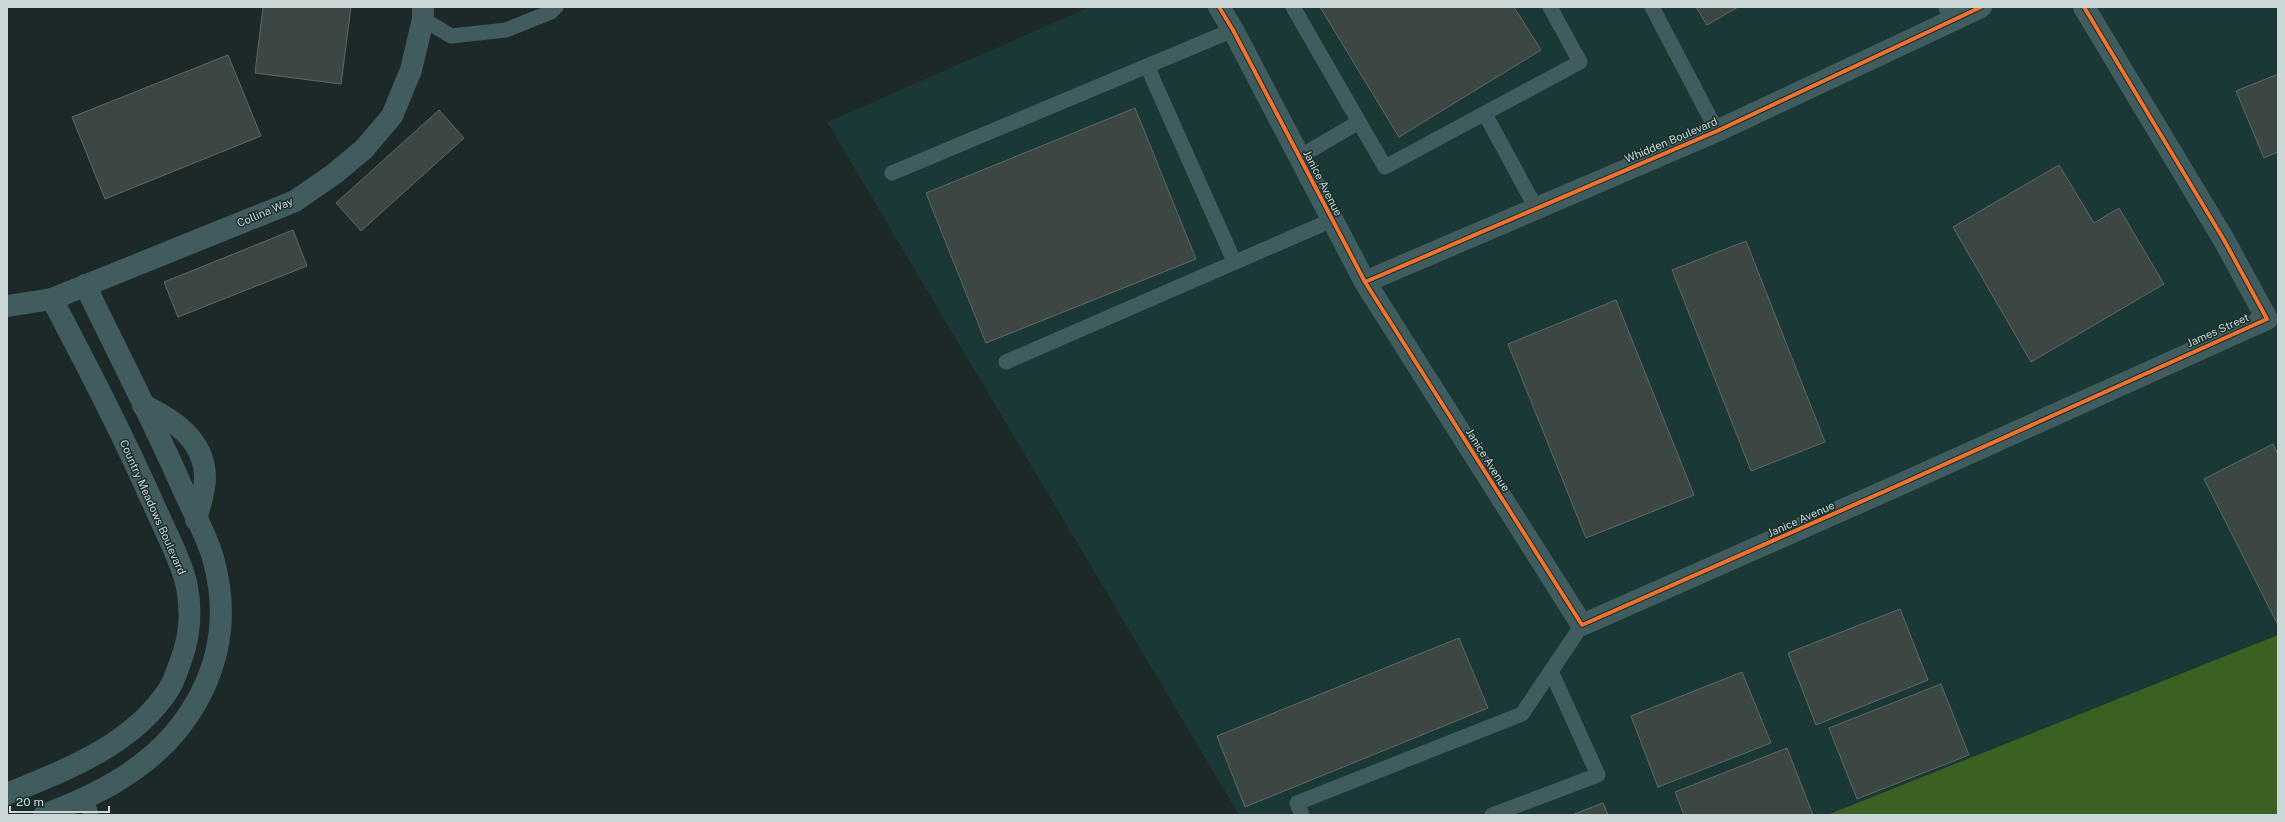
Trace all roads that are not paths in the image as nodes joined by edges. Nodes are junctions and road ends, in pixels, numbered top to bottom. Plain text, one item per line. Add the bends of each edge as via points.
1 (556, 7) edge
2 (1219, 7) edge
3 (1293, 7) edge
4 (1550, 7) edge
5 (1652, 7) edge
6 (1980, 7) edge
7 (2084, 7) edge
8 (423, 13) edge
9 (1948, 13) edge
10 (1233, 30) junction
11 (1147, 66) junction
12 (1485, 114) junction
13 (1359, 122) junction
14 (1717, 131) junction
15 (1299, 157) junction
16 (892, 172) dead end
17 (1536, 208) junction
18 (1332, 220) junction
19 (1234, 262) junction
20 (1365, 282) junction
21 (85, 285) junction
22 (52, 298) junction
23 (7, 306) edge
24 (2272, 320) edge
25 (1006, 362) dead end
26 (131, 380) junction
27 (101, 393) junction
28 (143, 405) junction
29 (1892, 488) joint
30 (196, 520) junction
31 (1582, 625) junction
32 (177, 671) junction
33 (1550, 671) junction
34 (208, 682) junction
35 (71, 767) junction
36 (7, 794) edge
37 (89, 806) edge
38 (44, 815) edge
39 (1302, 815) edge
40 (1492, 815) edge

1 - 8 lane via 551,12 506,30 451,36
2 - 10 street, Janice Avenue
3 - 13 lane
4 - 12 lane via 1580,62
5 - 14 lane
6 - 9 street, Whidden Boulevard
7 - 24 street, James Street
8 - 21 street, Collina Way via 411,70 392,116 364,149 334,174 295,201
9 - 14 street, Whidden Boulevard
10 - 11 lane
10 - 15 street, Janice Avenue
11 - 16 lane
11 - 19 lane
12 - 13 lane via 1386,167
12 - 17 lane
13 - 15 lane
14 - 17 street, Whidden Boulevard
15 - 18 street, Janice Avenue
17 - 20 street, Whidden Boulevard
18 - 19 lane
18 - 20 street, Janice Avenue
19 - 25 lane
20 - 31 street, Janice Avenue
21 - 22 street, Collina Way
21 - 26 street
22 - 23 street, Collina Way
22 - 27 street, Country Meadows Boulevard
24 - 29 street, James Street
26 - 27 street
26 - 28 street
27 - 32 street, Country Meadows Boulevard via 136,465 187,585 191,614 188,642
28 - 30 street
28 - 30 street via 159,412 189,434 200,454 205,478
29 - 31 street, Janice Avenue
30 - 34 street via 212,557 218,581 218,649
31 - 33 lane
32 - 34 street
32 - 35 street, Country Meadows Boulevard via 170,688 149,714 124,736
33 - 39 lane via 1522,714 1297,803
33 - 40 lane via 1598,775
34 - 37 street via 197,705 172,736
35 - 36 street, Country Meadows Boulevard
35 - 37 street
37 - 38 street

